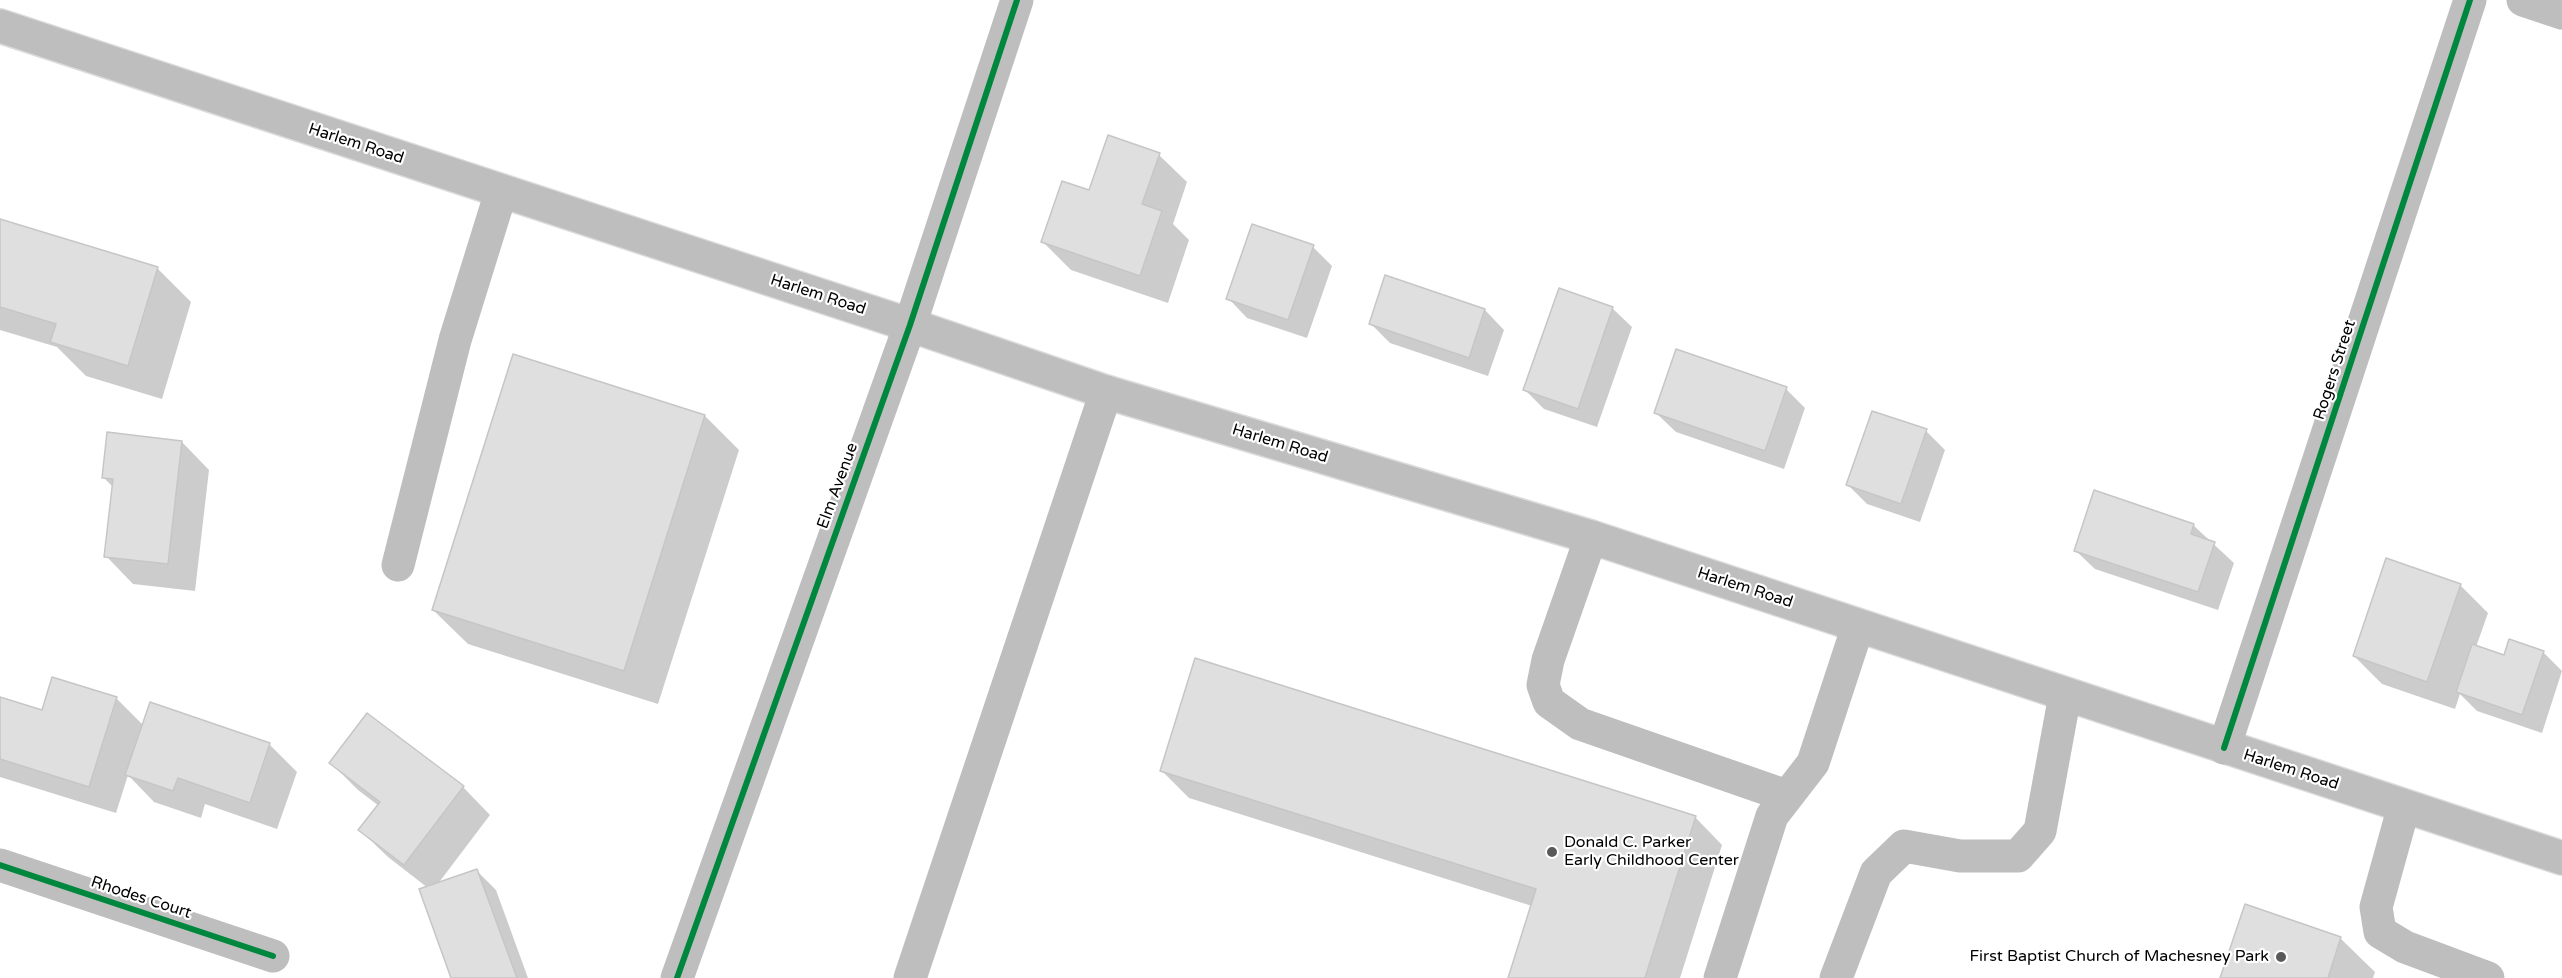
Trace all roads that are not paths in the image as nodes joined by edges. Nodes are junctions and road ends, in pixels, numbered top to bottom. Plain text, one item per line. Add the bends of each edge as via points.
1 (1017, 0) edge
2 (2470, 0) edge
3 (2523, 0) edge
4 (2562, 13) edge
5 (0, 26) edge
6 (501, 192) junction
7 (910, 325) junction
8 (1106, 392) junction
9 (1591, 537) junction
10 (398, 565) dead end
11 (1858, 626) junction
12 (2065, 695) junction
13 (2224, 748) junction
14 (1787, 796) junction
15 (2404, 806) junction
16 (2562, 858) edge
17 (0, 865) edge
18 (273, 956) dead end
19 (677, 978) edge
20 (910, 978) edge
21 (1720, 978) edge
22 (1836, 978) edge
23 (2488, 978) edge

1 - 7 main road, Elm Avenue
2 - 13 main road, Rogers Street
3 - 4 main road
5 - 6 main road, Harlem Road
6 - 7 main road, Harlem Road
6 - 10 main road via 455,340
7 - 8 main road, Harlem Road
7 - 19 main road, Elm Avenue
8 - 9 main road, Harlem Road
8 - 20 main road
9 - 11 main road, Harlem Road
9 - 14 main road via 1548,660 1544,685 1549,702 1580,724
11 - 12 main road, Harlem Road
11 - 14 main road via 1813,763
12 - 13 main road, Harlem Road
12 - 22 main road via 2040,831 2018,856 1960,856 1904,846 1876,873
13 - 15 main road, Harlem Road
14 - 21 main road via 1772,816
15 - 16 main road, Harlem Road
15 - 23 main road via 2376,908 2380,932 2405,948
17 - 18 main road, Rhodes Court

